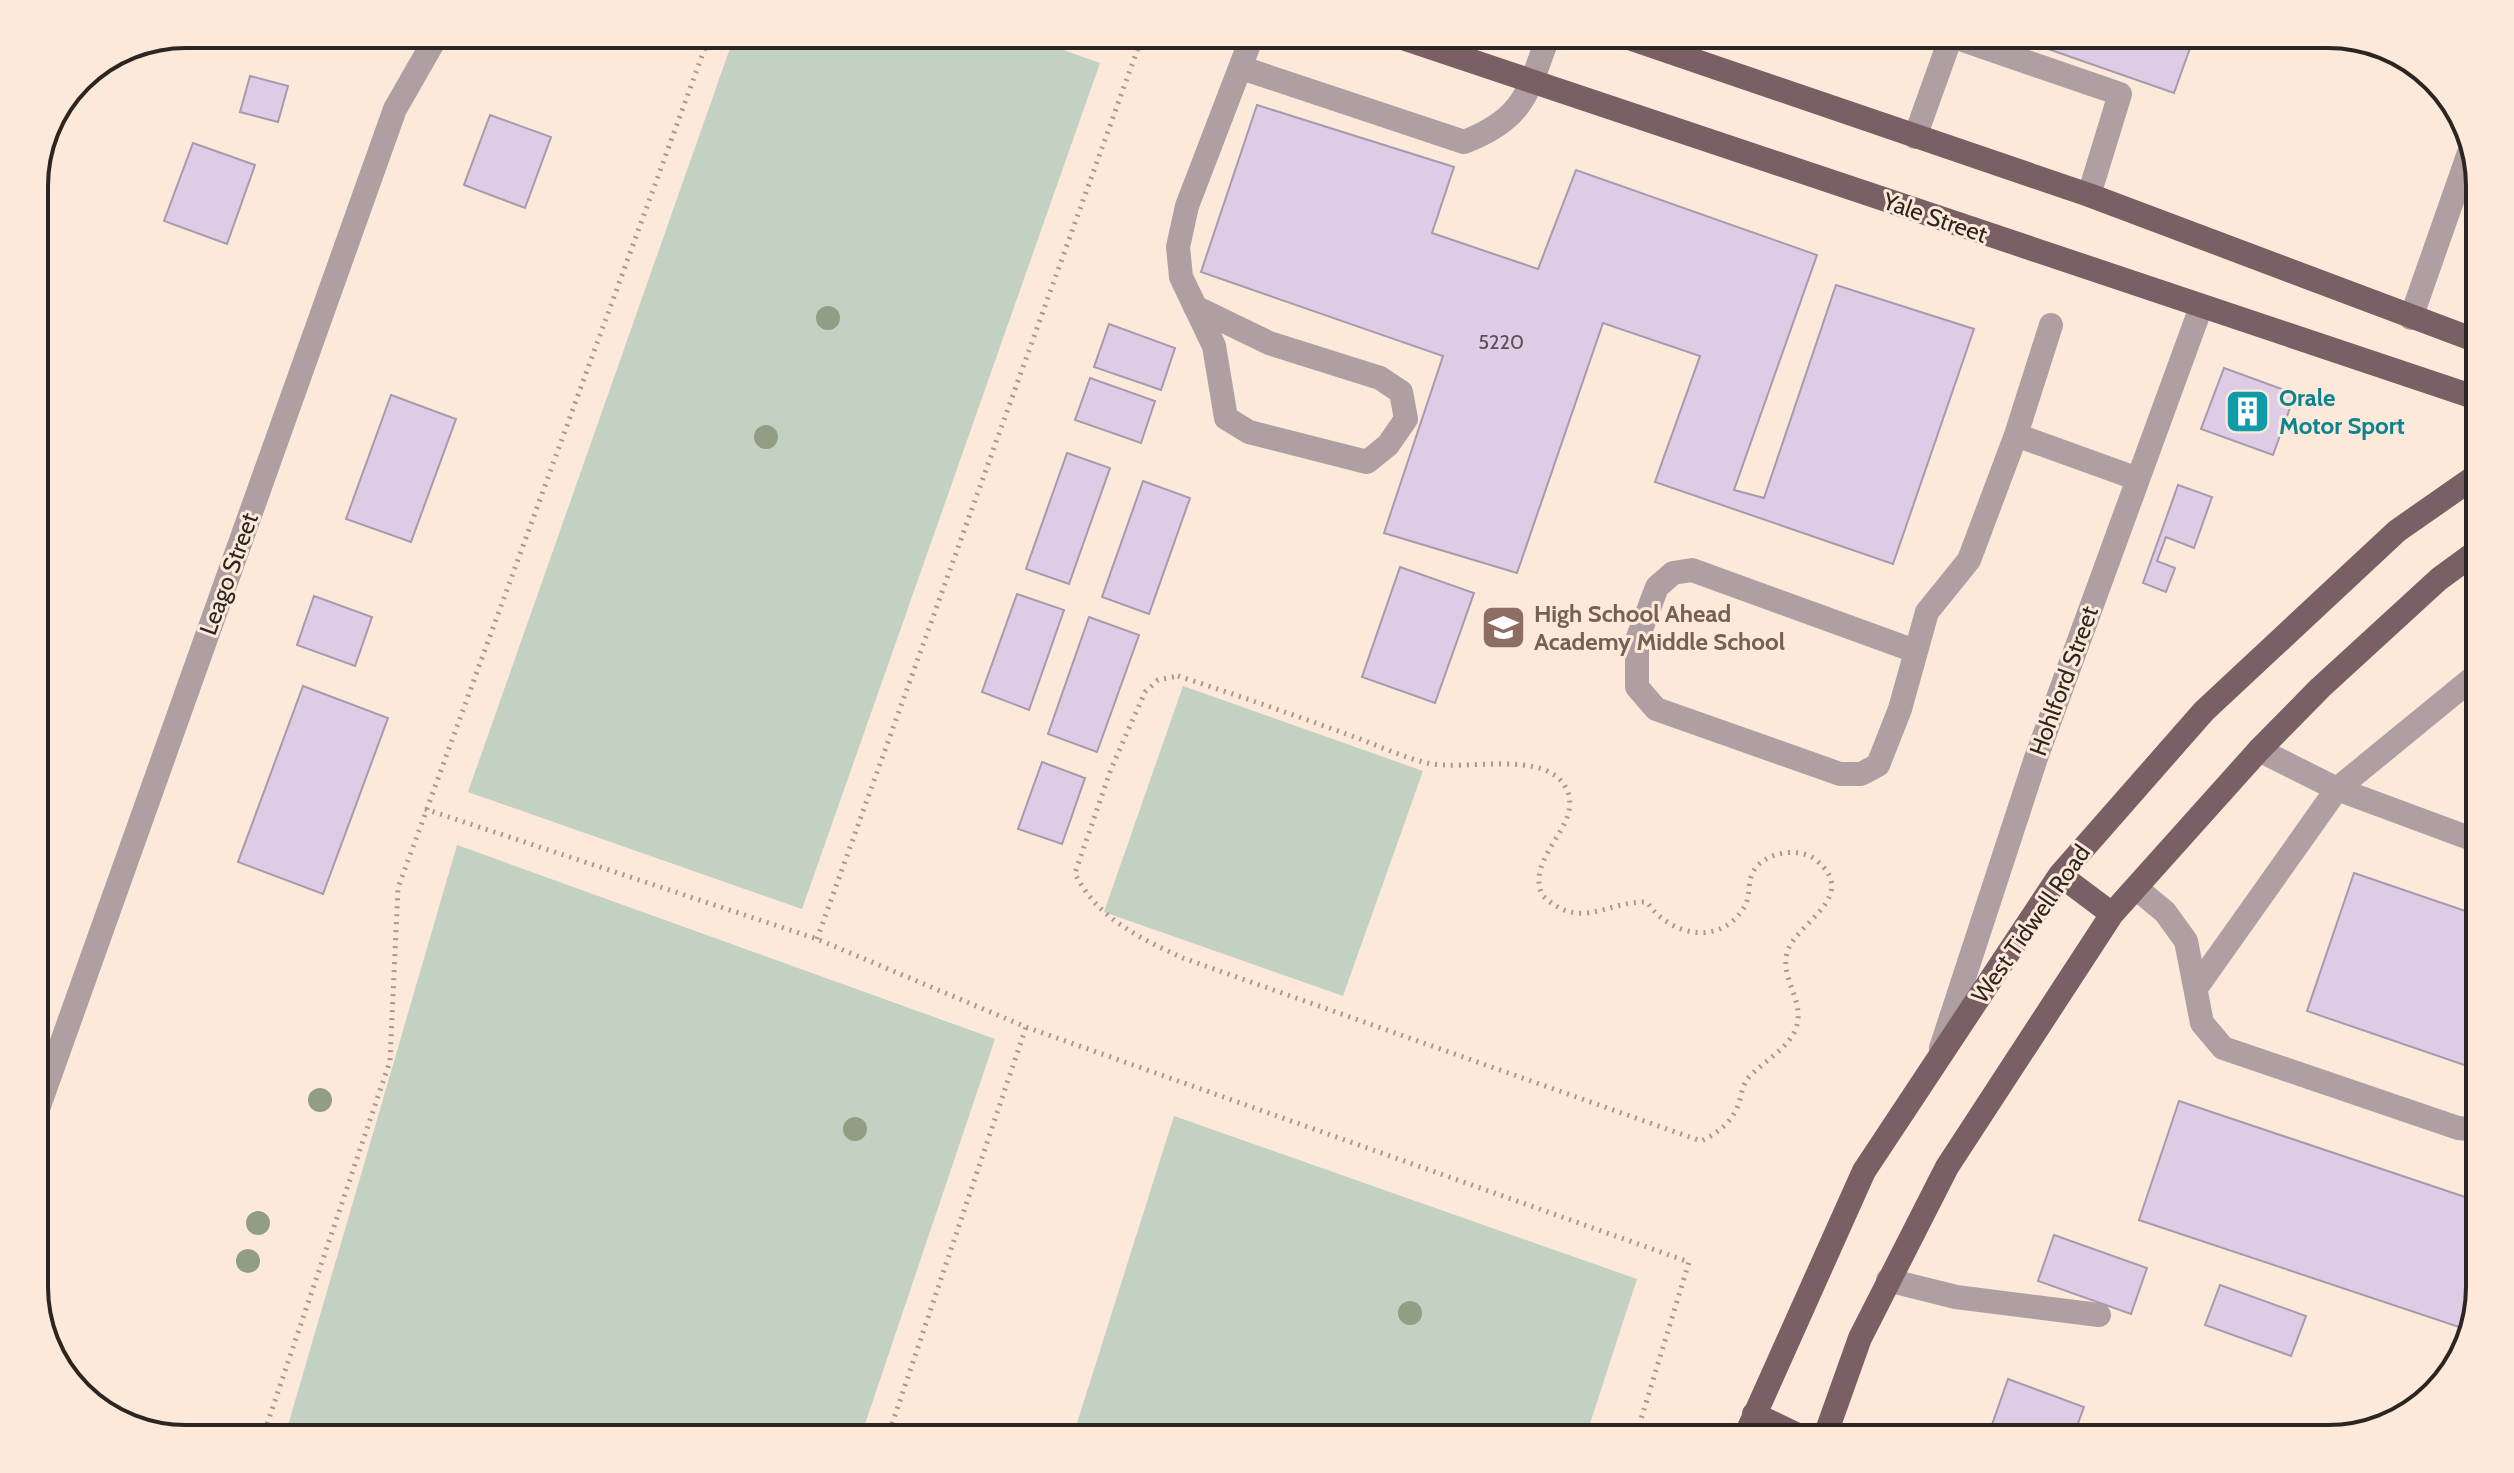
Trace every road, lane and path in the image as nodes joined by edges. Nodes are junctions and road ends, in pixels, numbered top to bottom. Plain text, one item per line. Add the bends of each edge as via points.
1 (430, 48) edge
2 (705, 48) edge
3 (1138, 48) edge
4 (1248, 48) edge
5 (1431, 48) edge
6 (1544, 48) edge
7 (1658, 48) edge
8 (1947, 48) edge
9 (1989, 48) edge
10 (1242, 68) junction
11 (1531, 83) junction
12 (1915, 137) junction
13 (2464, 166) edge
14 (2089, 195) junction
15 (1195, 307) junction
16 (2201, 307) junction
17 (2411, 318) junction
18 (2051, 325) dead end
19 (2466, 337) edge
20 (2466, 394) edge
21 (2016, 435) junction
22 (2138, 479) junction
23 (2466, 483) edge
24 (2466, 559) edge
25 (1915, 651) junction
26 (2466, 683) edge
27 (2259, 750) junction
28 (2337, 789) junction
29 (425, 809) junction
30 (2466, 837) edge
31 (2060, 875) junction
32 (2136, 888) junction
33 (2112, 914) junction
34 (1129, 933) joint
35 (817, 939) junction
36 (2196, 988) junction
37 (1026, 1027) junction
38 (1938, 1058) junction
39 (48, 1081) edge
40 (2466, 1129) edge
41 (1888, 1280) junction
42 (2099, 1315) dead end
43 (1754, 1414) junction
44 (267, 1425) edge
45 (892, 1425) edge
46 (1639, 1425) edge
47 (1750, 1425) edge
48 (1777, 1425) edge
49 (1829, 1425) edge

1 - 39 street, Leago Street via 395,109
2 - 29 path
3 - 35 path
4 - 10 street
5 - 11 main road, Yale Street
6 - 11 street
7 - 12 main road
8 - 12 street
9 - 14 street via 2120,94
10 - 11 street via 1464,142 1496,129 1516,113
10 - 15 street via 1187,206 1178,247 1181,277
11 - 16 main road, Yale Street
12 - 14 main road
13 - 17 street
14 - 17 main road
15 - 15 street via 1214,346 1226,418 1249,432 1367,462 1388,445 1406,419 1401,392 1380,378 1269,343
16 - 20 main road, Yale Street
16 - 22 street, Hohlford Street
17 - 19 main road
18 - 21 street
21 - 22 street
21 - 25 street via 1969,560 1927,612
22 - 38 street, Hohlford Street via 2036,758
23 - 31 main road, West Tidwell Road via 2397,531 2204,711
24 - 27 main road
25 - 25 street via 1692,570 1673,573 1657,587 1637,640 1637,687 1656,709 1840,774 1861,774 1878,765
26 - 28 street
27 - 28 street
27 - 32 main road
28 - 30 street
28 - 36 street
29 - 35 path
29 - 44 path via 398,888 390,1061
31 - 33 main road
31 - 38 main road, West Tidwell Road
32 - 33 main road
32 - 36 street via 2165,912 2186,941
33 - 41 main road via 1947,1167
34 - 34 path via 1183,958 1701,1141 1718,1133 1734,1113 1747,1078 1797,1027 1786,957 1797,934 1827,905 1831,890 1817,861 1789,852 1759,865 1749,900 1724,927 1703,933 1670,926 1647,902 1573,914 1542,895 1536,878 1570,810 1567,790 1549,771 1429,764 1178,676 1158,680 1145,692 1075,873 1083,890
35 - 37 path
36 - 40 street via 2202,1023 2223,1048
37 - 45 path
37 - 46 path via 1689,1262
38 - 43 main road, West Tidwell Road via 1864,1171
41 - 42 street via 1956,1297
41 - 49 main road via 1860,1338
43 - 47 main road, West Tidwell Road
43 - 48 main road

